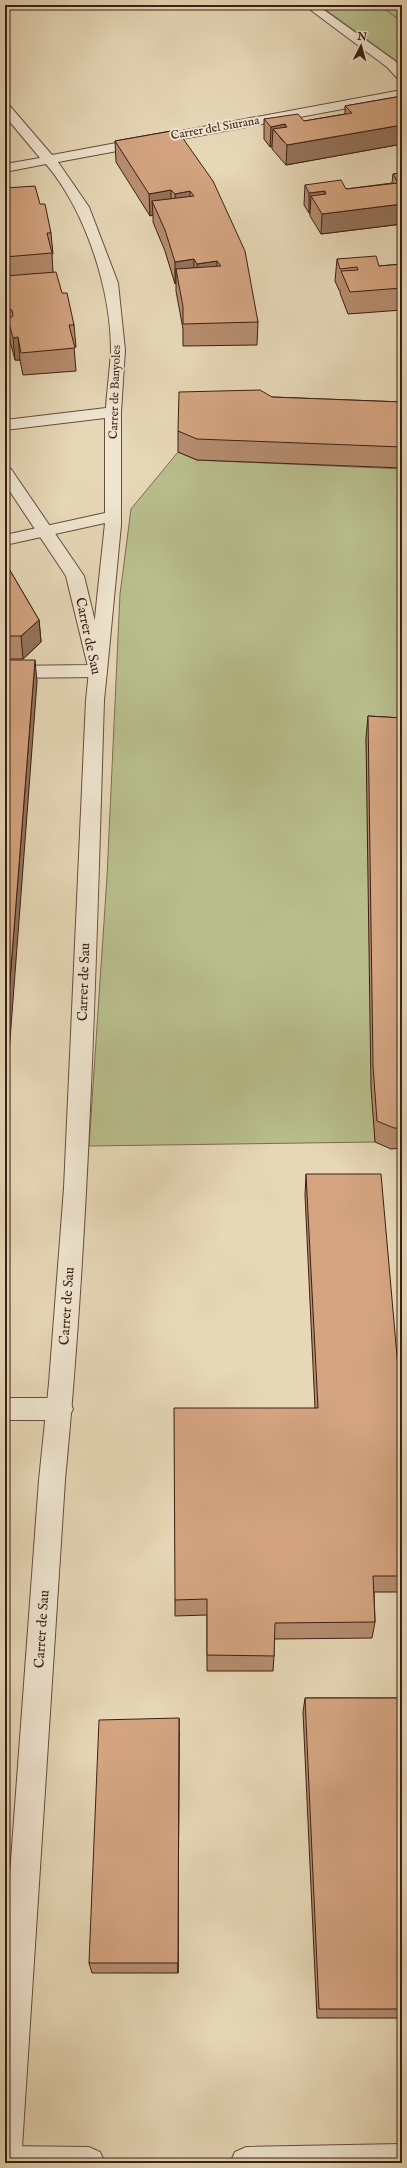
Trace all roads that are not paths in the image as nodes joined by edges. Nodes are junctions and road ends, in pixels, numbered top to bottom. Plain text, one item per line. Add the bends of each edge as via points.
1 (310, 5) edge
2 (402, 76) edge
3 (402, 94) edge
4 (5, 108) edge
5 (49, 159) junction
6 (5, 168) edge
7 (114, 412) junction
8 (5, 425) edge
9 (5, 472) edge
10 (113, 516) junction
11 (45, 530) junction
12 (5, 540) edge
13 (98, 671) junction
14 (5, 672) edge
15 (5, 1409) edge
16 (60, 1409) junction
17 (402, 2160) edge
18 (5, 2163) edge
19 (89, 2163) edge
20 (246, 2163) edge

1 - 2 street via 391,64
3 - 5 street, Carrer del Siurana
4 - 5 street, Carrer de Banyoles
5 - 6 street, Carrer del Siurana
5 - 7 street, Carrer de Banyoles via 82,207 111,283 118,350
7 - 8 street
7 - 10 street, Carrer de Banyoles
9 - 11 street, Carrer de Sau
10 - 11 street
10 - 13 street, Carrer de Banyoles
11 - 12 street
11 - 13 street, Carrer de Sau via 75,576
13 - 14 street
13 - 16 street, Carrer de Sau via 75,1177
15 - 16 street
16 - 18 street, Carrer de Sau via 52,1488
17 - 20 street
18 - 19 street

